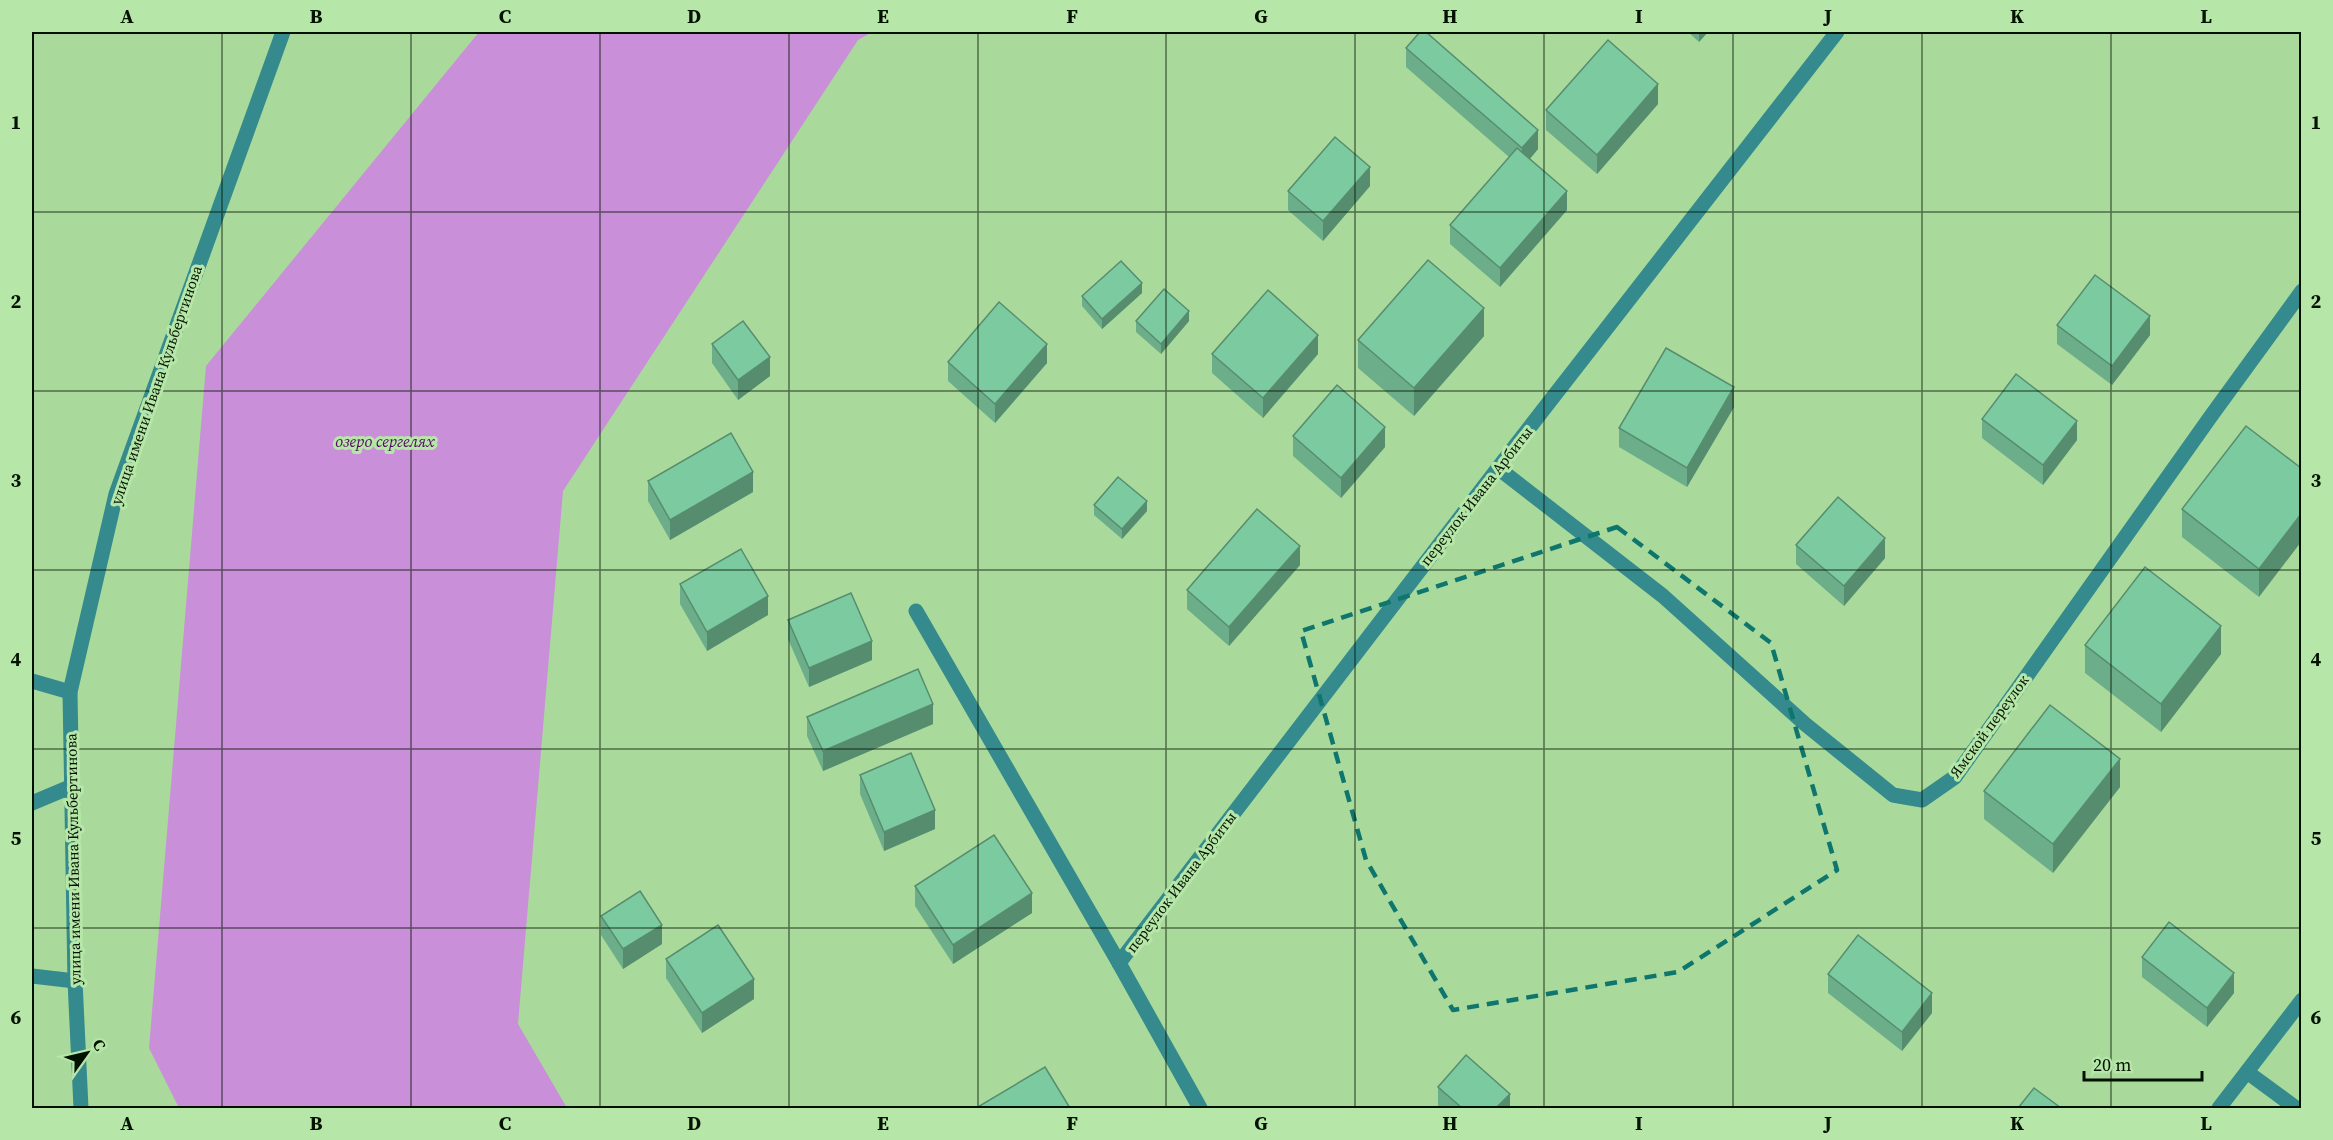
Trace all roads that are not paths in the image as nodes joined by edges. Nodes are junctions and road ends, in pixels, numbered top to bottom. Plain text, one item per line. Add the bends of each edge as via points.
1 (283, 32) edge
2 (1837, 32) edge
3 (2301, 291) edge
4 (1498, 468) junction
5 (916, 611) dead end
6 (32, 681) edge
7 (70, 692) junction
8 (70, 787) junction
9 (32, 802) edge
10 (1119, 963) junction
11 (32, 976) edge
12 (75, 981) junction
13 (2301, 1000) edge
14 (2247, 1072) junction
15 (81, 1108) edge
16 (1200, 1108) edge
17 (2219, 1108) edge
18 (2296, 1108) edge

1 - 7 street, улица имени Ивана Кульбертинова via 116,494
2 - 4 street, переулок Ивана Арбиты
3 - 4 street, Ямской переулок via 1955,777 1922,800 1893,795 1805,724 1663,596
4 - 10 street, переулок Ивана Арбиты
5 - 10 street, переулок Ивана Арбиты
6 - 7 street
7 - 8 street, улица имени Ивана Кульбертинова
8 - 9 street
8 - 12 street, улица имени Ивана Кульбертинова
10 - 16 street, переулок Ивана Арбиты
11 - 12 street
12 - 15 street, улица имени Ивана Кульбертинова
13 - 14 street
14 - 17 street
14 - 18 street

